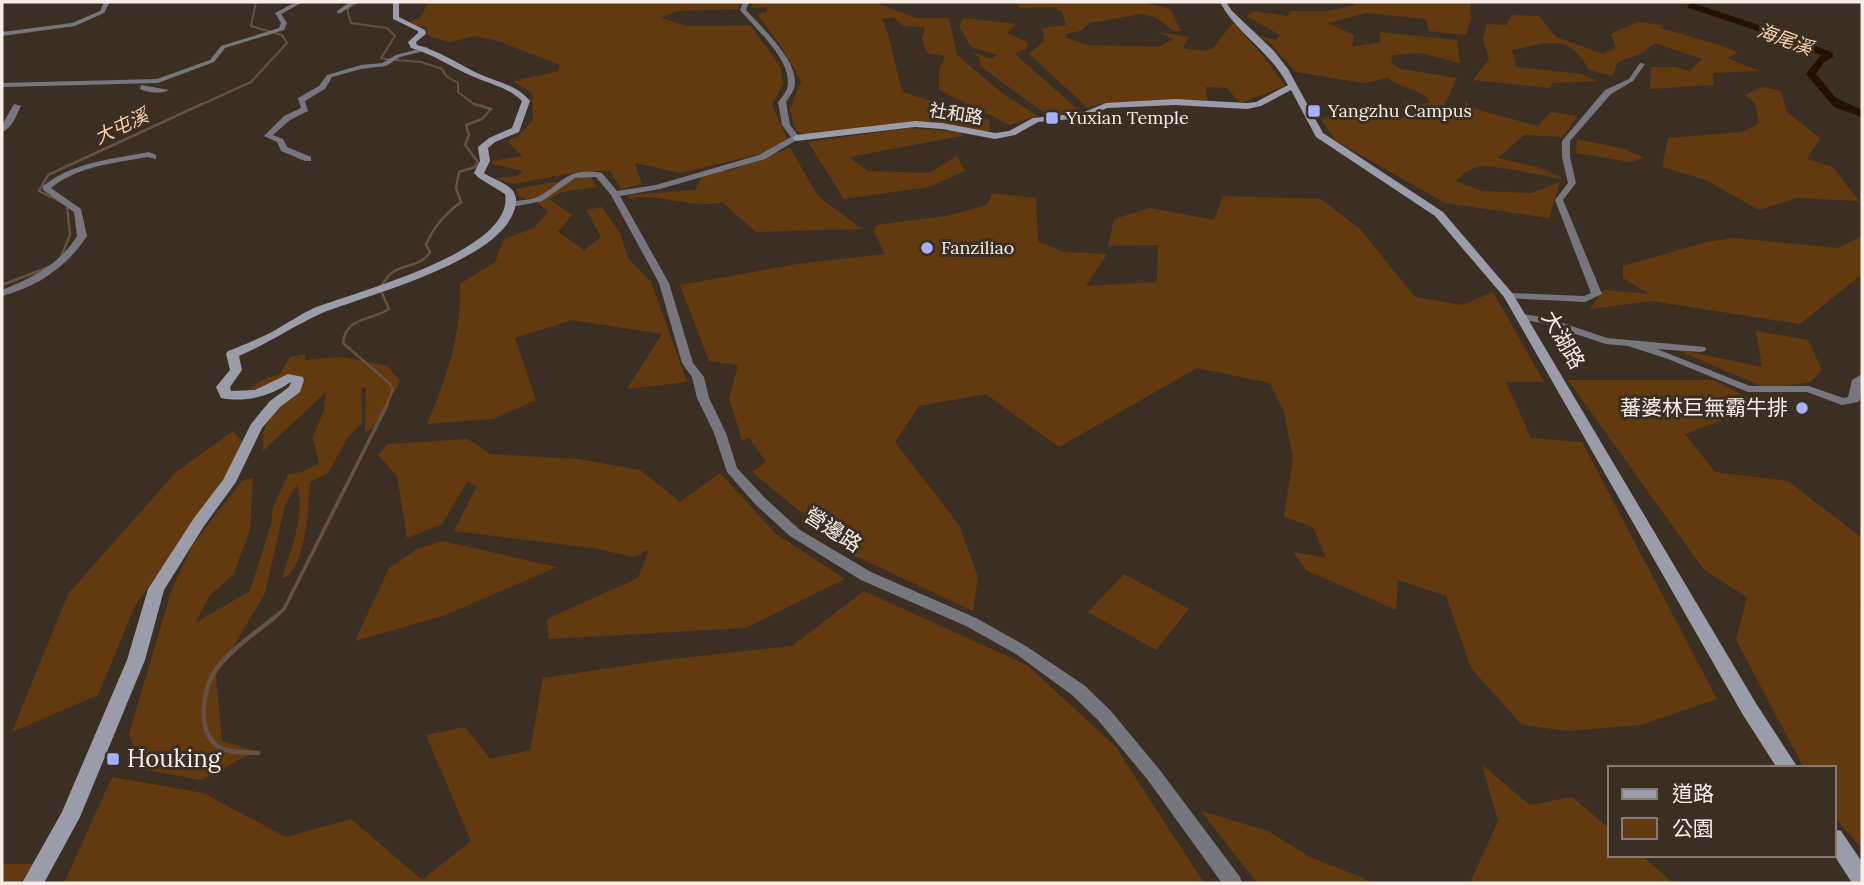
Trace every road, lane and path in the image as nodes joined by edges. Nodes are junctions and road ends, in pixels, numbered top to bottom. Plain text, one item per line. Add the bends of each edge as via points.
1 (107, 2) edge
2 (300, 2) edge
3 (353, 2) edge
4 (396, 2) edge
5 (746, 2) edge
6 (1223, 2) edge
7 (339, 12) dead end
8 (2, 34) edge
9 (426, 49) junction
10 (1642, 64) dead end
11 (143, 83) junction
12 (2, 85) edge
13 (1292, 86) junction
14 (165, 89) dead end
15 (17, 106) dead end
16 (2, 130) edge
17 (796, 138) junction
18 (153, 157) dead end
19 (308, 159) dead end
20 (615, 194) junction
21 (512, 204) junction
22 (2, 293) edge
23 (1509, 296) junction
24 (1522, 317) junction
25 (1632, 344) junction
26 (1701, 349) dead end
27 (1862, 377) edge
28 (1787, 766) edge
29 (1836, 841) edge
30 (1862, 880) edge
31 (33, 883) edge
32 (1233, 883) edge

1 - 8 street via 102,12 73,25
2 - 11 street via 278,13 282,29 223,47 212,61
3 - 7 street
4 - 9 street via 395,18 421,30 412,42
5 - 17 street via 743,10 789,68 793,80 782,102 786,125
6 - 13 street, 大湖路 via 1271,53
9 - 19 street via 384,65 329,76 322,87 301,100 305,110 287,118 268,136
9 - 21 street via 498,82 526,101 516,130 483,147 485,160 479,173 507,190
10 - 23 street via 1631,80 1608,92 1566,141 1572,183 1559,201 1597,294 1584,299
11 - 12 street
11 - 14 street via 144,89
13 - 17 street, 社和路 via 1247,106 1175,102 1106,106 1084,115 1037,120 1006,135 915,124
13 - 23 street, 大湖路 via 1319,135 1438,214
15 - 16 street
17 - 20 street, 社和路 via 762,156 657,187
18 - 22 street via 135,157 54,179 46,188 78,211 82,236 68,257
20 - 21 street, 營邊路 via 599,175 580,173 565,178 540,198
20 - 32 street, 營邊路 via 664,283 688,363 698,377 732,468 760,501 795,533 870,578 971,622 1078,690 1153,774
21 - 31 street via 501,228 471,250 417,276 316,312 232,355 236,370 223,387 226,395 246,397 273,389 288,378 298,380 296,389 256,426 229,482 156,589 136,660 81,792
23 - 24 street, 大湖路
24 - 25 street
24 - 28 street, 大湖路
25 - 26 street
25 - 27 street via 1748,388 1809,389 1842,402 1854,400 1856,382
29 - 30 street

